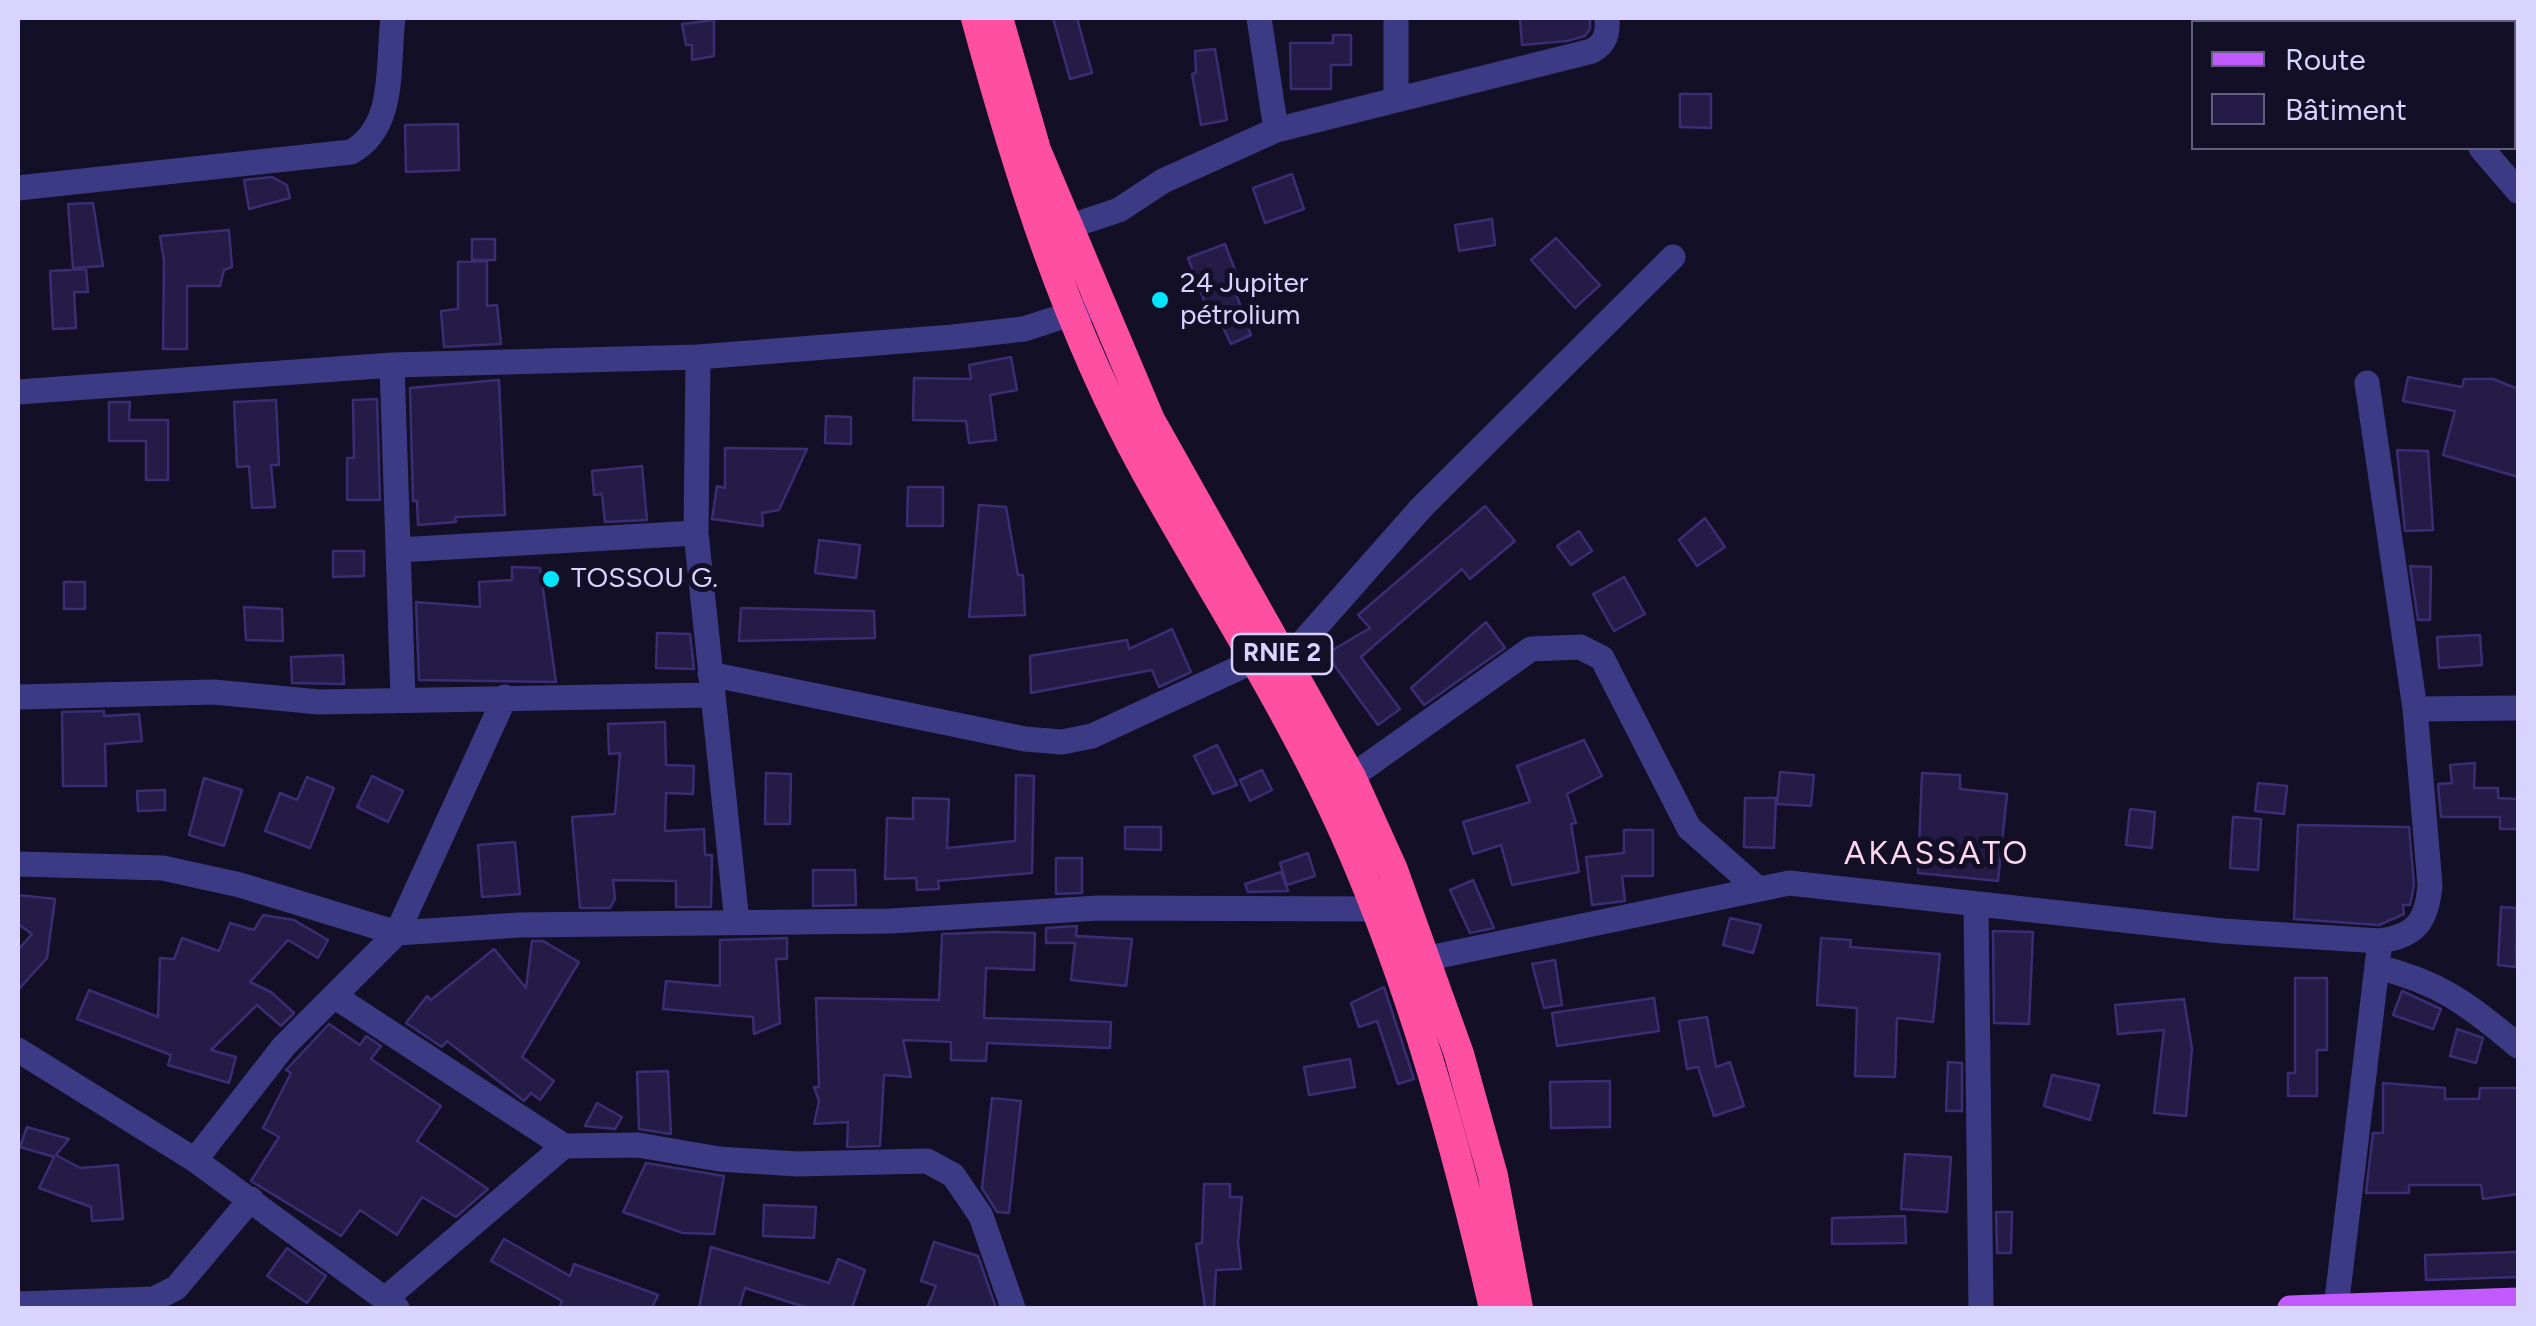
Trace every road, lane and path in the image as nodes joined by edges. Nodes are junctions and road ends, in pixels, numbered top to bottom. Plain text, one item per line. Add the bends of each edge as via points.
1 (393, 18) edge
2 (976, 18) edge
3 (998, 18) edge
4 (1260, 18) edge
5 (1396, 18) edge
6 (1606, 18) edge
7 (1396, 100) junction
8 (1276, 130) junction
9 (2483, 150) edge
10 (18, 188) edge
11 (2518, 191) edge
12 (1068, 228) junction
13 (1673, 257) dead end
14 (1084, 309) junction
15 (698, 357) junction
16 (392, 365) junction
17 (2367, 383) dead end
18 (18, 392) edge
19 (696, 533) junction
20 (398, 550) junction
21 (1271, 661) junction
22 (711, 684) junction
23 (18, 697) edge
24 (505, 697) junction
25 (403, 698) junction
26 (2415, 708) junction
27 (2518, 708) edge
28 (1351, 777) junction
29 (18, 864) edge
30 (1756, 887) junction
31 (1976, 905) junction
32 (1376, 910) junction
33 (736, 922) junction
34 (397, 933) junction
35 (2380, 941) junction
36 (1424, 959) junction
37 (2377, 967) junction
38 (334, 996) junction
39 (2518, 1046) edge
40 (18, 1050) edge
41 (564, 1146) junction
42 (195, 1160) junction
43 (251, 1199) junction
44 (2518, 1300) edge
45 (18, 1304) edge
46 (390, 1304) edge
47 (1013, 1308) edge
48 (1494, 1308) edge
49 (1518, 1308) edge
50 (1981, 1308) edge
51 (2290, 1308) edge
52 (2336, 1308) edge

1 - 10 street via 384,110 377,130 351,152
2 - 14 highway, RNIE 2 / RNIE 2 via 1038,224
3 - 12 highway, RNIE 2 / RNIE 2 via 1036,150
4 - 8 street
5 - 7 street
6 - 7 street via 1602,46 1592,51
7 - 8 street
8 - 12 street via 1162,181 1119,210
9 - 11 street
12 - 14 highway, RNIE 2 / RNIE 2
13 - 21 street
14 - 15 street via 991,334
14 - 21 highway, RNIE 2 / RNIE 2 via 1144,468
15 - 16 street
15 - 19 street
16 - 18 street
16 - 20 street
17 - 26 street
19 - 20 street
19 - 22 street
20 - 25 street
21 - 22 street via 1092,736 1062,742
21 - 28 highway, RNIE 2 / RNIE 2
21 - 32 highway, RNIE 2 / RNIE 2
22 - 24 street
22 - 33 street
23 - 25 street via 214,692 285,702
24 - 25 street
24 - 34 street
26 - 27 street
26 - 35 street via 2428,908 2405,938
28 - 30 street via 1531,649 1580,647 1602,658 1689,828
28 - 36 highway, RNIE 2 / RNIE 2
29 - 34 street via 163,868
30 - 31 street via 1819,885
30 - 36 street
31 - 35 street
31 - 50 street
32 - 33 street via 1098,908
32 - 48 highway, RNIE 2 / RNIE 2 via 1432,1064
33 - 34 street
34 - 38 street
35 - 37 street
36 - 49 highway, RNIE 2 / RNIE 2 via 1493,1176
37 - 39 street via 2455,995
37 - 52 street
38 - 41 street
38 - 42 street via 284,1046
40 - 42 street
41 - 46 street
41 - 47 street via 638,1145 797,1164 927,1161 953,1176 981,1216
42 - 43 street
43 - 45 street via 176,1288 154,1299
43 - 46 street
44 - 52 main road
51 - 52 main road

